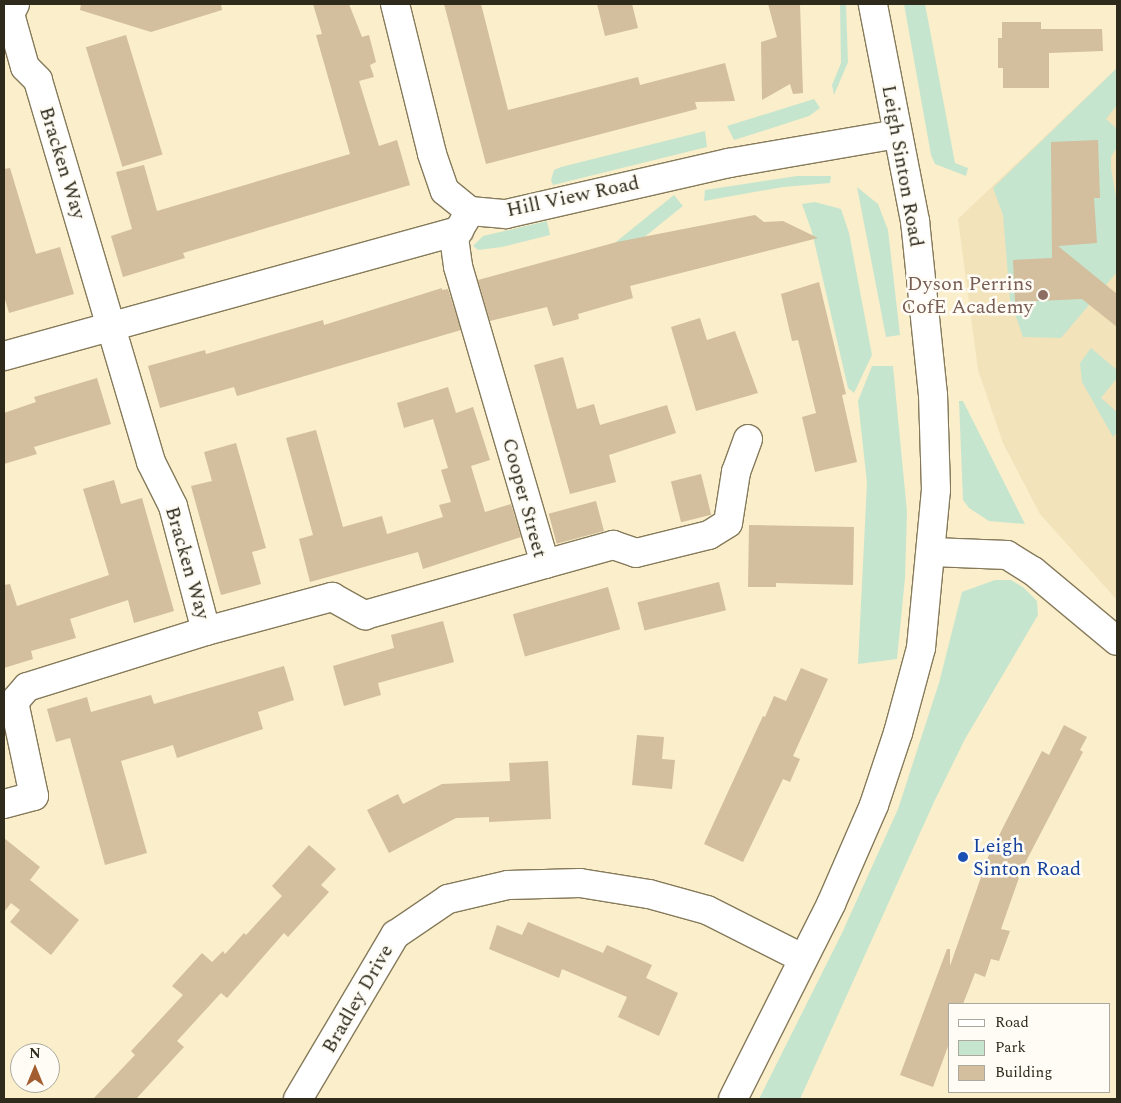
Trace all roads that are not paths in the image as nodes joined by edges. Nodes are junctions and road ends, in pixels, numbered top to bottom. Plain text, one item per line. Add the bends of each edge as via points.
1 (15, 4) edge
2 (395, 4) edge
3 (874, 4) edge
4 (897, 134) junction
5 (465, 221) junction
6 (112, 328) junction
7 (4, 356) edge
8 (748, 440) dead end
9 (932, 552) junction
10 (545, 564) junction
11 (206, 631) junction
12 (1117, 641) edge
13 (9, 700) edge
14 (4, 804) edge
15 (802, 958) junction
16 (298, 1099) edge
17 (733, 1099) edge

1 - 6 street, Bracken Way via 10,14 25,67 38,80
2 - 5 street via 432,154 445,191
3 - 4 street, Leigh Sinton Road
4 - 5 street, Hill View Road via 729,163
4 - 9 street, Leigh Sinton Road via 915,221 932,386 936,443
5 - 6 street via 396,248
5 - 10 street, Cooper Street via 454,238 458,266
6 - 7 street
6 - 11 street, Bracken Way via 151,462 173,506
8 - 10 street via 736,472 728,523 709,535 636,553 613,545
9 - 12 street via 1007,555 1033,571
9 - 15 street, Leigh Sinton Road via 921,648 898,733 874,805 831,904
10 - 11 street, Cooper Street via 365,615 332,597
11 - 13 street, Bracken Way via 28,687
13 - 14 street, Bracken Way via 34,796
15 - 16 street, Bradley Drive via 707,910 649,894 580,883 517,885 448,899 395,935
15 - 17 street, Leigh Sinton Road

